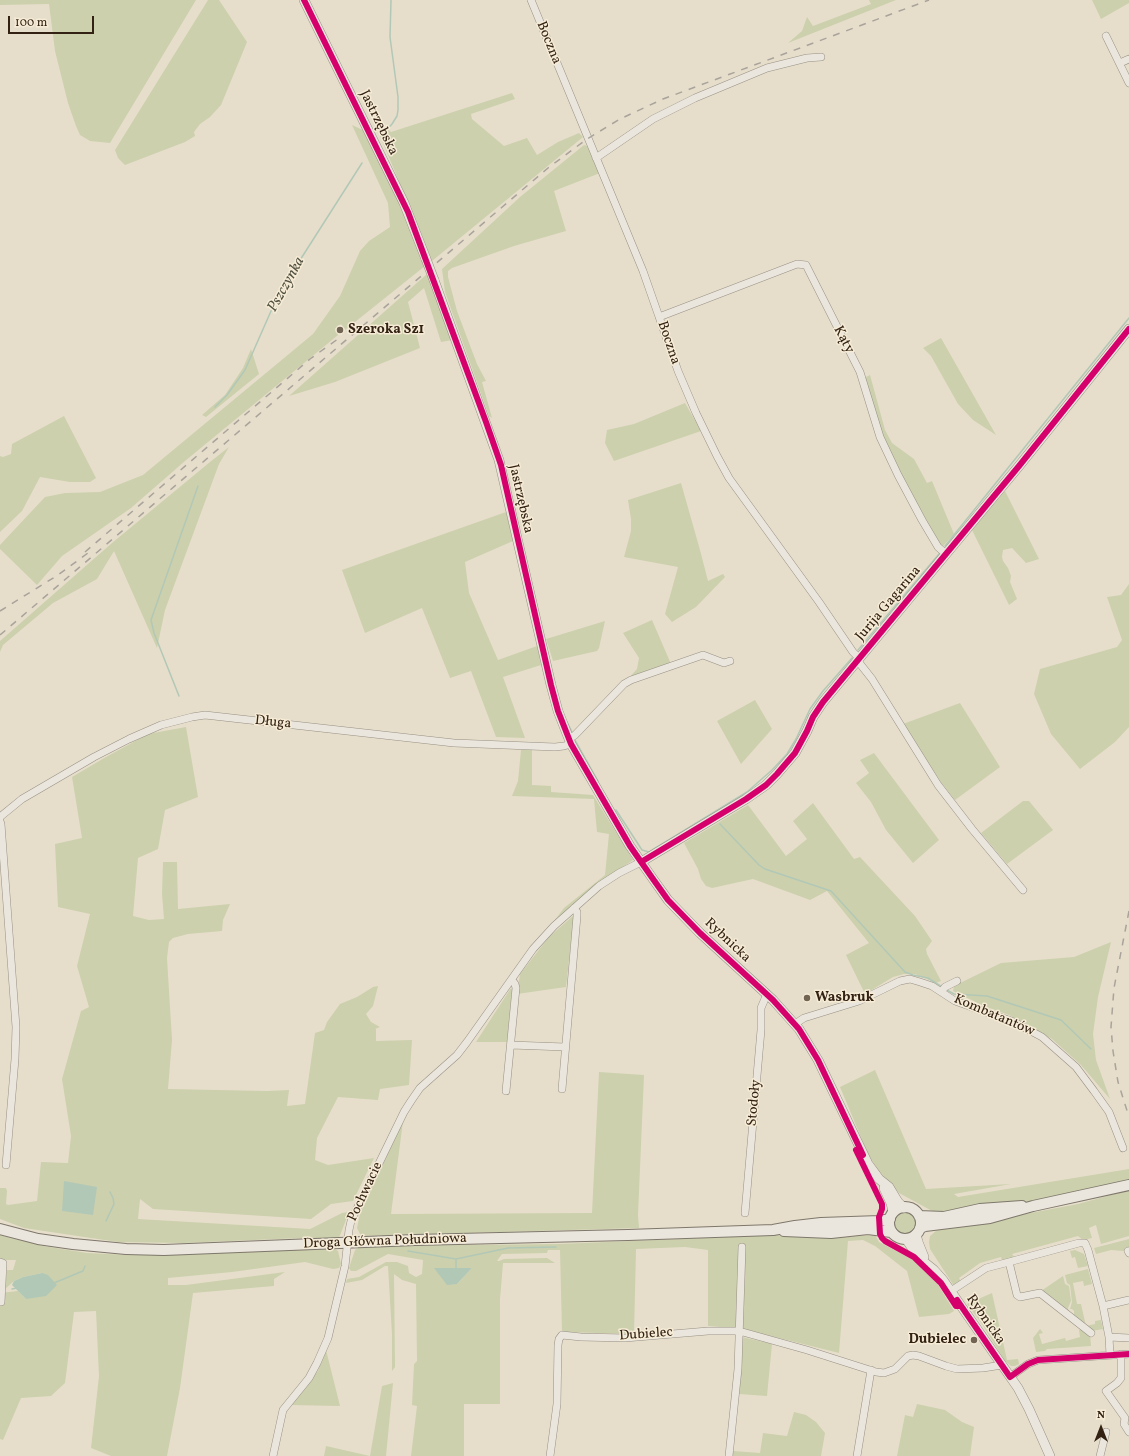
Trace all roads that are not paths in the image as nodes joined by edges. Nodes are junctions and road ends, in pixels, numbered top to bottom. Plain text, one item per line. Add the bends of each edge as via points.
1 (304, 0) edge
2 (530, 0) edge
3 (1106, 36) dead end
4 (821, 57) dead end
5 (1129, 59) edge
6 (1120, 63) junction
7 (1129, 83) edge
8 (596, 158) junction
9 (659, 316) junction
10 (1129, 329) edge
11 (946, 554) junction
12 (858, 659) junction
13 (730, 661) dead end
14 (570, 741) junction
15 (0, 817) edge
16 (0, 822) edge
17 (641, 862) junction
18 (1023, 890) dead end
19 (574, 908) junction
20 (512, 980) junction
21 (957, 981) dead end
22 (943, 990) junction
23 (767, 994) junction
24 (795, 1024) junction
25 (511, 1045) junction
26 (565, 1047) junction
27 (562, 1089) dead end
28 (506, 1091) dead end
29 (1123, 1148) dead end
30 (6, 1165) dead end
31 (881, 1181) junction
32 (1129, 1185) edge
33 (1033, 1206) junction
34 (904, 1208) junction
35 (745, 1213) dead end
36 (892, 1216) junction
37 (919, 1216) junction
38 (0, 1229) edge
39 (773, 1230) junction
40 (918, 1231) junction
41 (891, 1232) junction
42 (906, 1239) junction
43 (347, 1243) junction
44 (742, 1247) dead end
45 (0, 1262) edge
46 (1009, 1262) junction
47 (927, 1264) junction
48 (951, 1292) junction
49 (1129, 1300) edge
50 (1, 1302) dead end
51 (1103, 1306) junction
52 (739, 1331) junction
53 (1091, 1333) dead end
54 (1109, 1337) junction
55 (1129, 1338) edge
56 (1110, 1354) junction
57 (1121, 1354) junction
58 (1129, 1354) edge
59 (1002, 1365) junction
60 (871, 1370) junction
61 (1010, 1377) junction
62 (1106, 1432) dead end
63 (1129, 1432) edge
64 (273, 1456) edge
65 (550, 1456) edge
66 (729, 1456) edge
67 (857, 1456) edge
68 (1050, 1456) edge
69 (1100, 1456) edge

1 - 14 street, Jastrzębska, bridge via 404,203 499,460 551,685
2 - 8 street, Boczna
3 - 6 street
4 - 8 street via 767,68 695,98 653,119
5 - 6 street
6 - 7 street
8 - 9 street, Boczna
9 - 11 street, Kąty via 797,264 806,265 860,372 880,437 898,475 938,547
9 - 12 street, Boczna via 673,360 693,407 729,478
10 - 11 street, Jurija Gagarina
11 - 12 street, Jurija Gagarina
12 - 17 street, Jurija Gagarina via 818,710 795,753 766,785 712,821
12 - 18 street, Jurija Gagarina via 938,785
13 - 14 street via 724,663 703,655 631,680 624,684
14 - 15 street, Długa via 564,746 555,747 454,743 205,715 161,725 129,739 22,799
14 - 17 street, Rybnicka
16 - 30 street via 16,1027 16,1059
17 - 19 street, Pochwacie via 599,886
17 - 23 street, Rybnicka via 679,912
19 - 20 street, Pochwacie via 533,949
19 - 26 street via 577,916
20 - 25 street via 516,988
20 - 43 street, Pochwacie via 457,1055 420,1088 404,1112 354,1214
21 - 22 street
22 - 24 street, Kombatantów via 906,979 860,1001 804,1018
22 - 29 street, Kombatantów via 955,1000 1023,1026 1053,1046 1076,1067 1104,1105
23 - 24 street, Rybnicka
23 - 35 street, Stodoły via 761,1008
24 - 31 street, Rybnicka via 818,1060 865,1160
25 - 26 street
25 - 28 street
26 - 27 street
31 - 34 street, Rybnicka via 890,1187
31 - 36 street, Rybnicka via 888,1195
32 - 33 main road
33 - 37 main road via 986,1209 944,1217
33 - 40 main road via 990,1218
34 - 36 main road via 899,1208
34 - 37 main road via 912,1209
36 - 39 main road, Droga Główna Południowa via 880,1221 821,1223
36 - 41 main road via 889,1226
37 - 40 main road via 921,1223
38 - 43 main road, Droga Główna Południowa via 73,1244 126,1249
39 - 41 main road, Droga Główna Południowa via 826,1233 868,1229
39 - 43 main road, Droga Główna Południowa
40 - 42 main road
40 - 47 street, Rybnicka via 918,1242
41 - 42 main road via 898,1238
42 - 47 street, Rybnicka via 919,1258
43 - 64 street, Pochwacie via 345,1266 328,1338 309,1378 283,1410
44 - 52 street
45 - 50 street via 3,1263
46 - 48 street via 986,1268
46 - 51 street via 1085,1243
46 - 53 street via 1016,1292 1020,1297 1040,1293
47 - 48 street, Rybnicka
48 - 59 street, Rybnicka
49 - 51 street
51 - 54 street
52 - 60 street, Dubielec
52 - 65 street, Dubielec via 708,1330 625,1338 562,1335 558,1345 557,1404
52 - 66 street via 738,1369
54 - 55 street
54 - 56 street
56 - 57 street
56 - 61 street via 1038,1360
57 - 58 street
57 - 63 street via 1121,1378 1106,1391 1125,1418 1124,1424
59 - 60 street, Dubielec via 957,1369 913,1355 908,1356 895,1369 884,1373
59 - 61 street, Rybnicka
60 - 67 street
61 - 68 street, Rybnicka via 1030,1409
62 - 69 street

